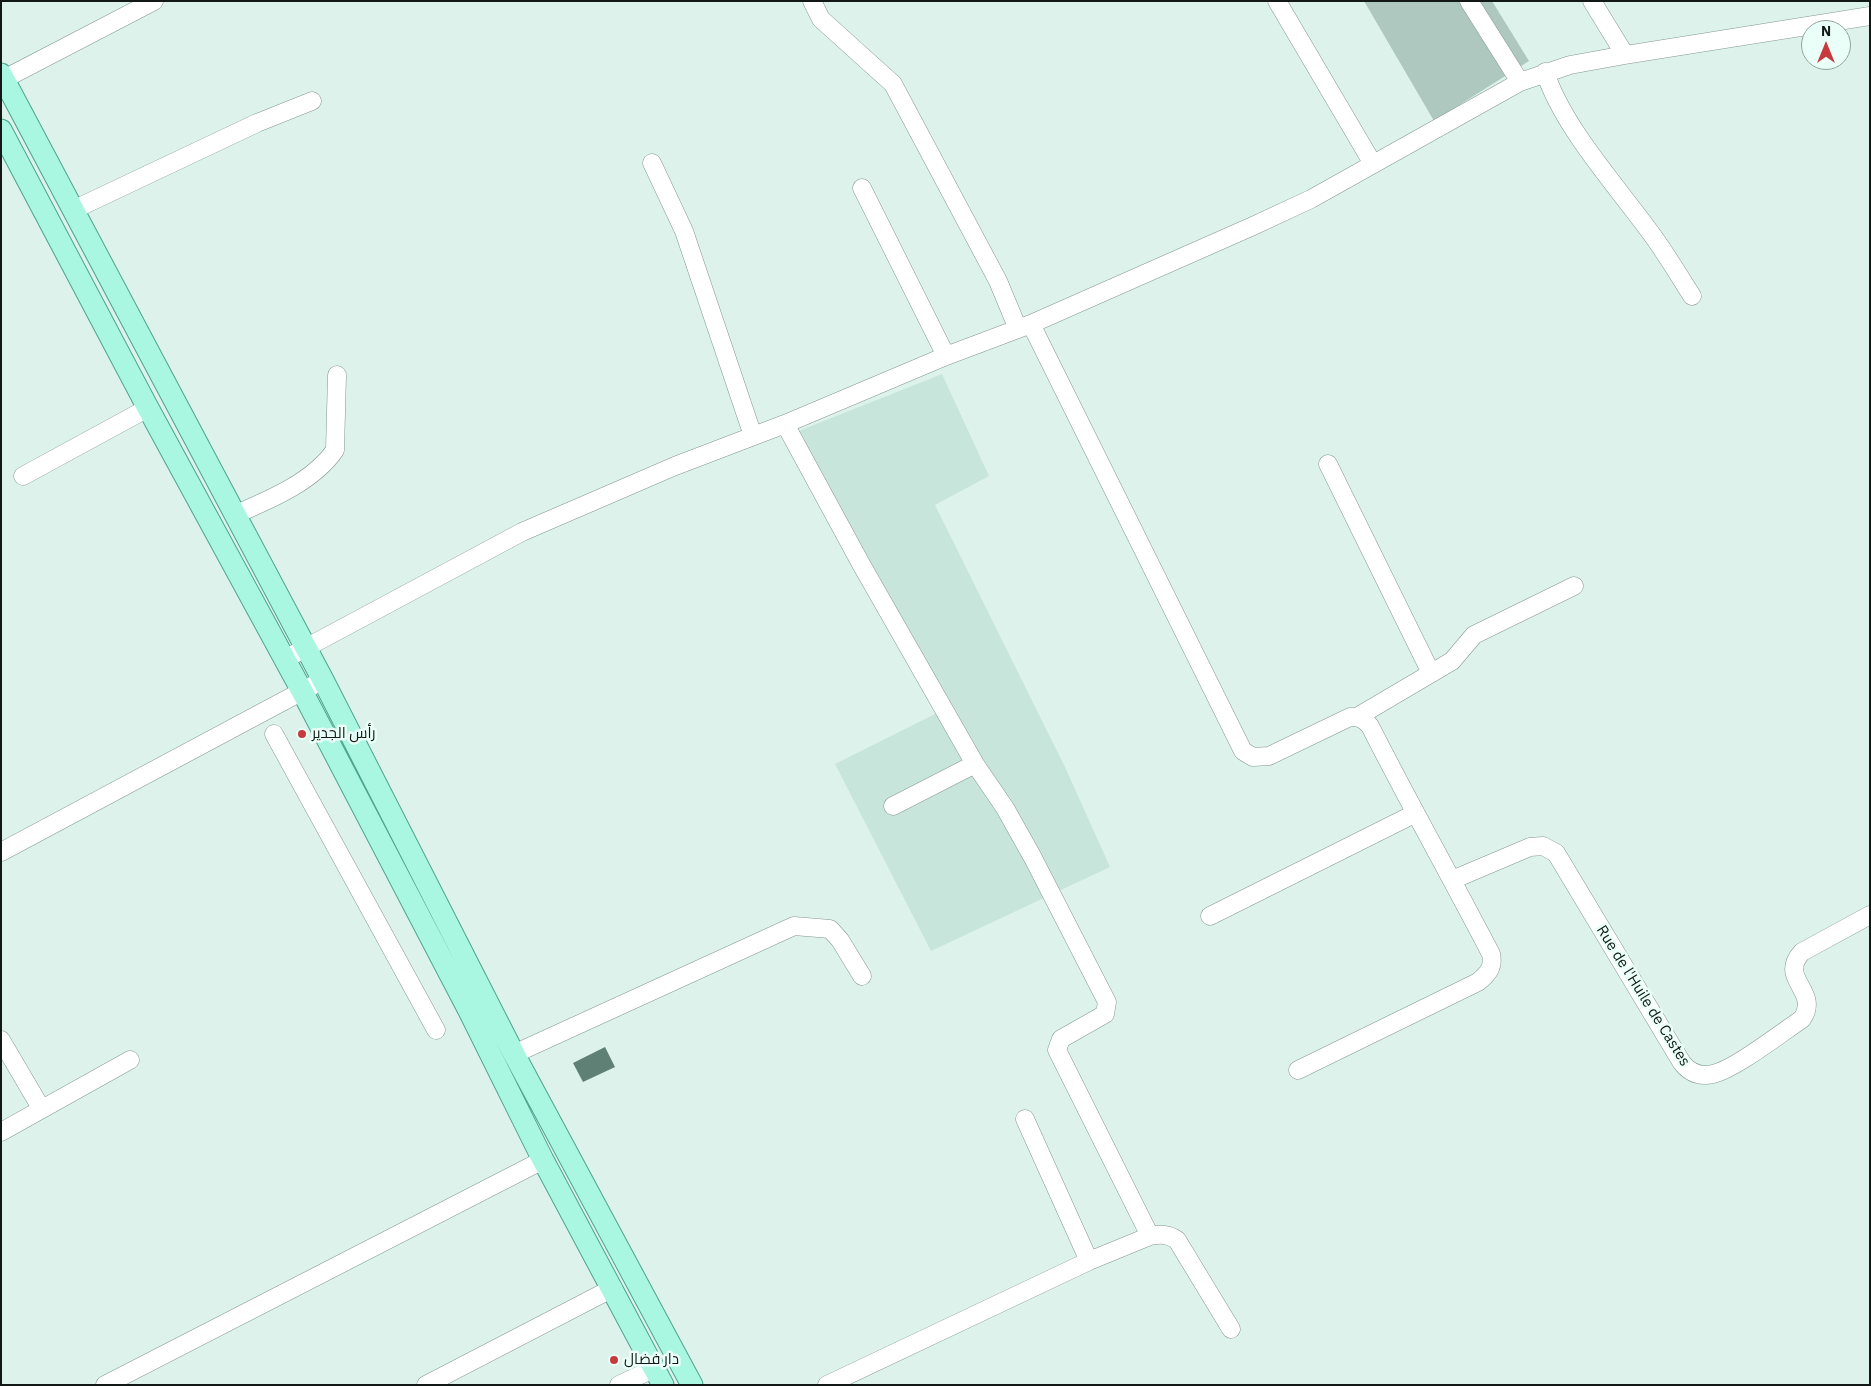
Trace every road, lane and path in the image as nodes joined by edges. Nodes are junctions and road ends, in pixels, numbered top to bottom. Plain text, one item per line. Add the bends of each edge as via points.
1 (154, 1) edge
2 (812, 1) edge
3 (1277, 1) edge
4 (1469, 1) edge
5 (1592, 1) edge
6 (1870, 16) edge
7 (1625, 55) junction
8 (1545, 72) junction
9 (3, 76) edge
10 (1520, 82) junction
11 (312, 101) dead end
12 (1, 130) edge
13 (652, 163) dead end
14 (1373, 164) junction
15 (862, 188) dead end
16 (73, 210) junction
17 (1692, 296) dead end
18 (1025, 327) junction
19 (946, 356) junction
20 (336, 375) dead end
21 (148, 408) junction
22 (785, 424) junction
23 (753, 436) junction
24 (1328, 464) dead end
25 (23, 476) dead end
26 (234, 516) junction
27 (1574, 586) dead end
28 (304, 647) junction
29 (284, 658) junction
30 (1431, 673) junction
31 (323, 680) junction
32 (302, 691) junction
33 (1358, 717) junction
34 (274, 734) dead end
35 (976, 764) junction
36 (893, 806) dead end
37 (1414, 814) junction
38 (1, 852) edge
39 (1452, 880) junction
40 (1870, 915) edge
41 (1210, 916) dead end
42 (862, 976) dead end
43 (436, 1030) dead end
44 (1, 1040) edge
45 (514, 1054) junction
46 (130, 1060) dead end
47 (1298, 1070) dead end
48 (41, 1108) junction
49 (1025, 1119) dead end
50 (1, 1132) edge
51 (543, 1160) junction
52 (1150, 1236) junction
53 (1089, 1261) junction
54 (613, 1288) junction
55 (1230, 1329) dead end
56 (659, 1376) edge
57 (105, 1385) edge
58 (426, 1385) edge
59 (619, 1385) edge
60 (692, 1385) edge
61 (827, 1385) edge

1 - 9 street
2 - 18 street via 820,19 893,84
3 - 14 street
4 - 10 street
5 - 7 street
6 - 7 street
7 - 8 street
8 - 10 street
8 - 17 street via 1553,96
9 - 16 main road
10 - 14 street
11 - 16 street via 257,123
12 - 21 main road
13 - 23 street via 684,231
14 - 18 street via 1311,199
15 - 19 street
16 - 26 main road
18 - 19 street
18 - 33 street via 1242,751 1253,758 1269,756 1350,717
19 - 22 street
20 - 26 street via 335,450 330,457 303,480
21 - 25 street
21 - 29 main road
22 - 23 street
22 - 35 street
23 - 28 street via 522,532
24 - 30 street
26 - 28 main road
27 - 30 street via 1474,635 1452,661
28 - 29 street
28 - 31 main road
29 - 32 main road
30 - 33 street
31 - 32 street
31 - 45 main road
32 - 38 street
32 - 51 main road
33 - 37 street via 1370,726
34 - 43 street
35 - 36 street
35 - 52 street via 1033,858 1107,1002 1105,1014 1062,1039 1057,1050
37 - 39 street
37 - 41 street
39 - 40 street, Rue de l'Huile de Castes via 1530,847 1543,846 1556,853 1682,1063 1688,1070 1704,1075 1723,1070 1802,1019 1808,1011 1808,1004 1794,974 1797,958 1802,952
39 - 47 street via 1490,954 1492,961 1487,975
42 - 45 street via 830,929 794,926
44 - 48 street
45 - 60 main road
46 - 48 street
48 - 50 street
49 - 53 street
51 - 54 main road
51 - 57 street
52 - 53 street
52 - 55 street via 1171,1235 1177,1240
53 - 61 street
54 - 56 main road
54 - 58 street
56 - 59 street

